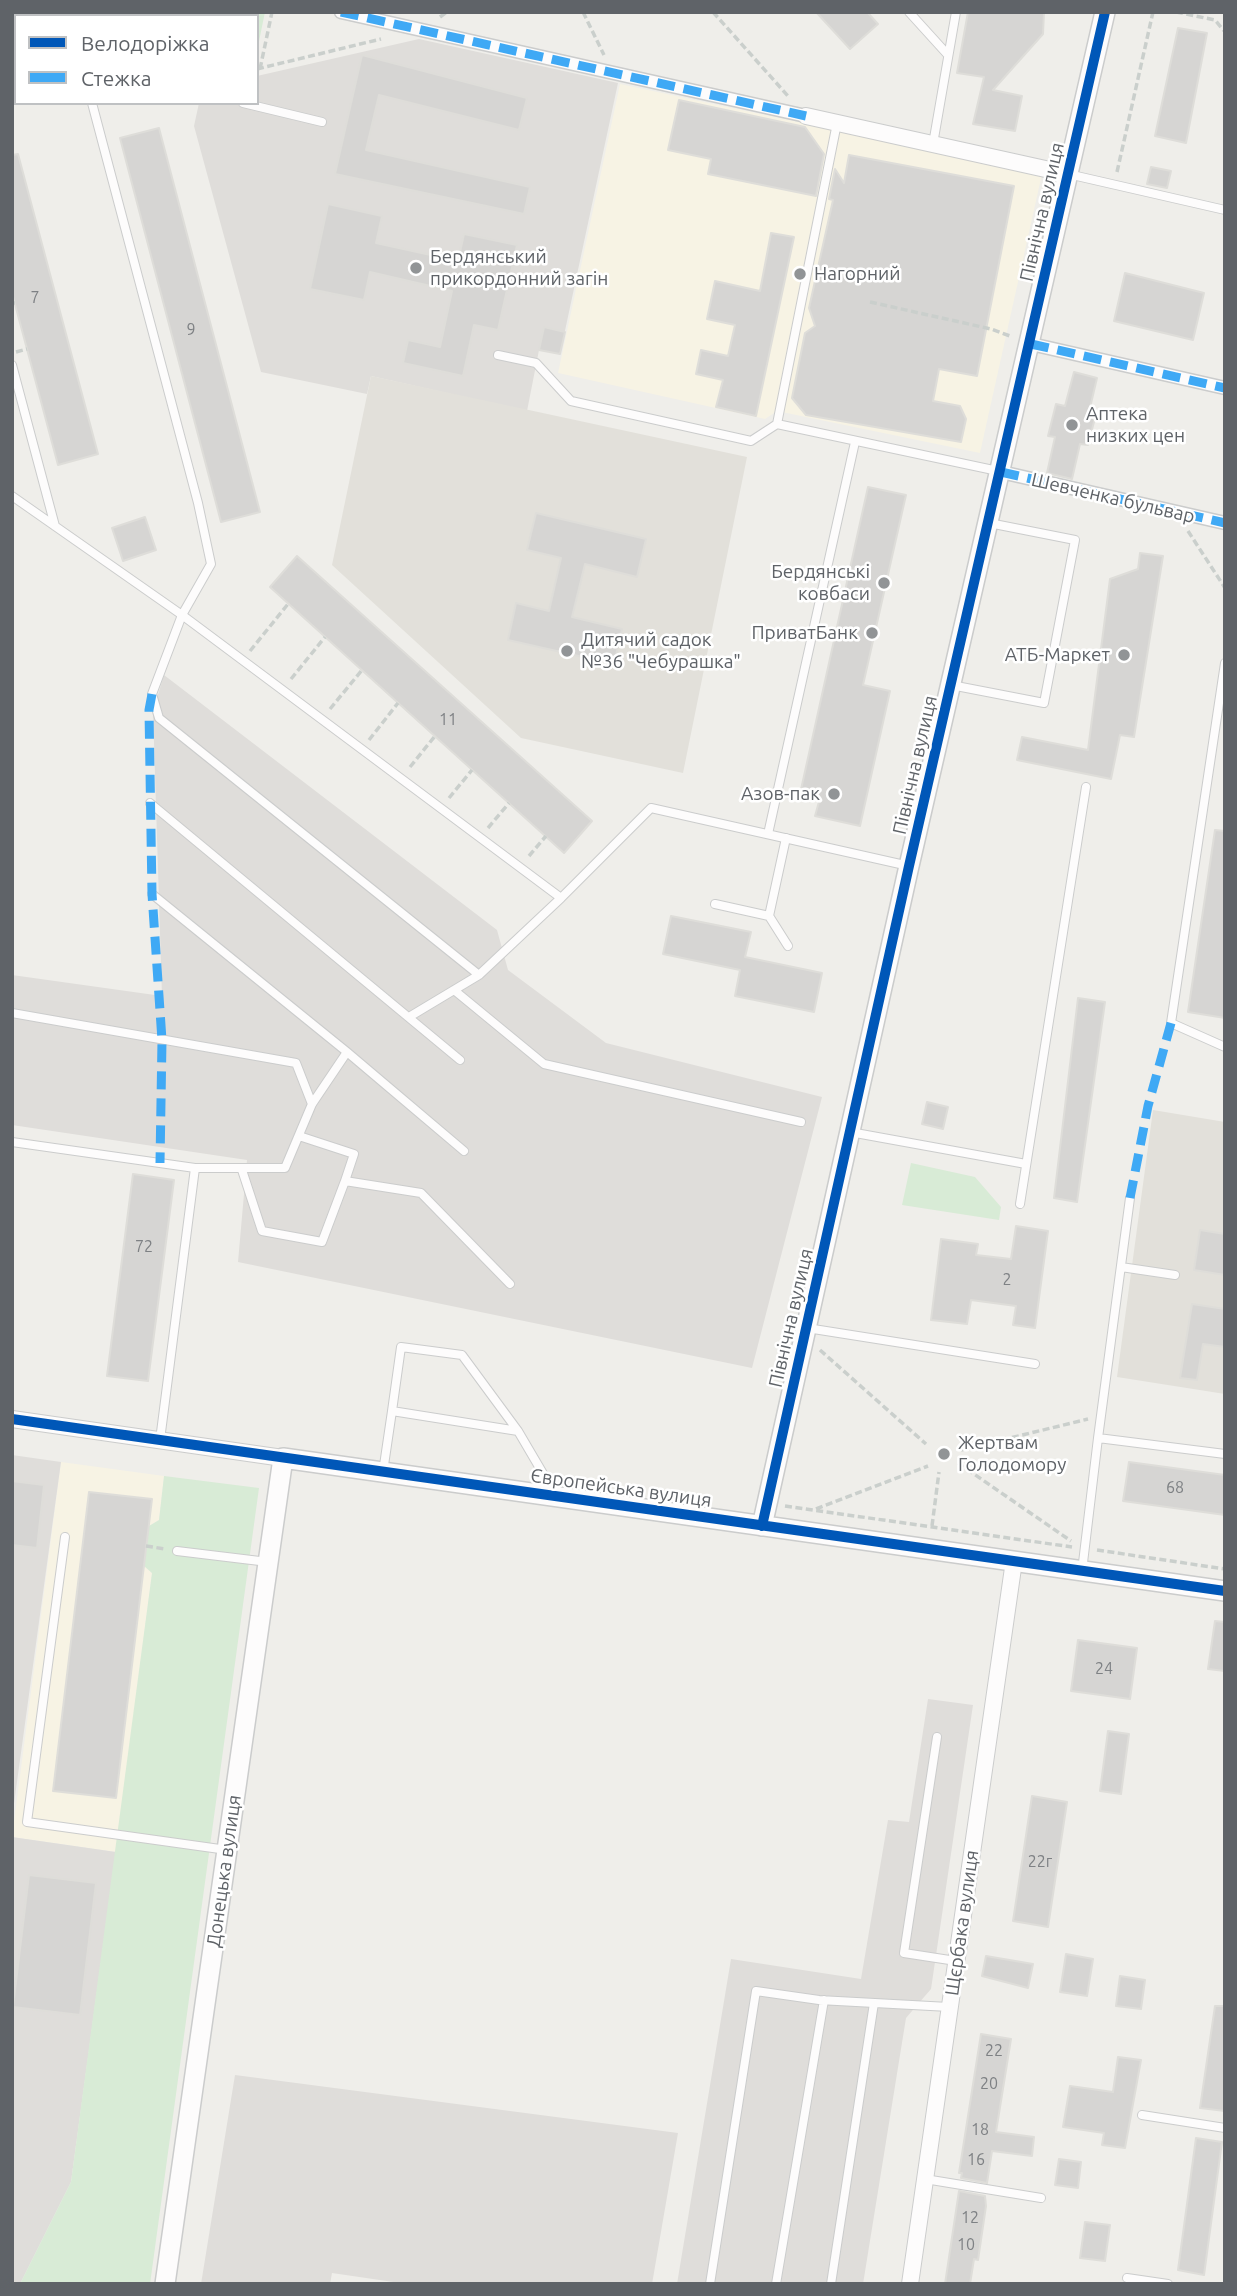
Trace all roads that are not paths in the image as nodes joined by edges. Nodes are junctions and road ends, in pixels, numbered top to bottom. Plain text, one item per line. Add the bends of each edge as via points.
1 (341, 12) edge
2 (909, 12) edge
3 (956, 12) edge
4 (1105, 12) edge
5 (948, 55) junction
6 (93, 105) edge
7 (251, 105) edge
8 (806, 116) joint
9 (323, 122) dead end
10 (836, 122) junction
11 (933, 144) junction
12 (1068, 174) junction
13 (1225, 210) edge
14 (1031, 344) junction
15 (498, 355) dead end
16 (12, 365) edge
17 (1225, 388) edge
18 (777, 424) junction
19 (855, 442) junction
20 (1001, 472) junction
21 (12, 496) edge
22 (989, 523) junction
23 (1225, 523) edge
24 (55, 526) junction
25 (182, 615) junction
26 (1225, 663) edge
27 (951, 685) junction
28 (1086, 786) dead end
29 (150, 803) dead end
30 (768, 834) junction
31 (786, 838) junction
32 (909, 866) junction
33 (152, 894) dead end
34 (561, 898) junction
35 (715, 904) dead end
36 (769, 916) junction
37 (788, 946) dead end
38 (480, 975) junction
39 (454, 990) junction
40 (12, 1013) edge
41 (409, 1017) junction
42 (1225, 1047) edge
43 (347, 1052) junction
44 (460, 1060) dead end
45 (312, 1104) junction
46 (801, 1122) dead end
47 (850, 1132) junction
48 (299, 1136) junction
49 (12, 1142) edge
50 (464, 1151) dead end
51 (1026, 1164) junction
52 (195, 1168) junction
53 (242, 1170) junction
54 (345, 1181) junction
55 (1130, 1198) dead end
56 (1020, 1204) dead end
57 (1121, 1267) junction
58 (1175, 1275) dead end
59 (510, 1284) dead end
60 (807, 1328) junction
61 (1034, 1364) dead end
62 (392, 1411) junction
63 (12, 1419) edge
64 (518, 1431) junction
65 (1098, 1438) junction
66 (160, 1440) junction
67 (1225, 1454) edge
68 (283, 1458) junction
69 (383, 1472) junction
70 (556, 1497) junction
71 (762, 1526) junction
72 (65, 1537) dead end
73 (177, 1551) dead end
74 (268, 1562) junction
75 (1014, 1562) junction
76 (1082, 1571) junction
77 (1225, 1591) edge
78 (937, 1737) dead end
79 (227, 1850) junction
80 (956, 1961) junction
81 (824, 2000) junction
82 (874, 2003) junction
83 (949, 2007) junction
84 (1142, 2115) dead end
85 (1225, 2128) edge
86 (925, 2179) junction
87 (1041, 2197) dead end
88 (1127, 2278) dead end
89 (165, 2284) edge
90 (710, 2284) edge
91 (776, 2284) edge
92 (831, 2284) edge
93 (910, 2284) edge
94 (1168, 2284) edge

1 - 8 street
2 - 5 lane
3 - 5 lane
4 - 12 street, Північна вулиця
5 - 11 lane
6 - 25 lane via 211,564
7 - 9 lane
8 - 10 street
10 - 11 street
10 - 18 lane
11 - 12 street
12 - 13 lane
12 - 14 street, Північна вулиця
14 - 17 street
14 - 20 street, Північна вулиця
15 - 18 lane via 537,363 571,401 751,441
16 - 24 lane
18 - 19 lane
19 - 20 lane
19 - 30 lane
20 - 22 street, Північна вулиця
20 - 23 street, Шевченка бульвар
21 - 24 lane
22 - 27 street, Північна вулиця
22 - 27 lane via 1075,540 1044,703
24 - 25 lane
25 - 34 lane
25 - 38 lane via 152,694 159,718
26 - 42 lane via 1171,1023
27 - 32 street, Північна вулиця
28 - 51 lane
29 - 41 lane
30 - 31 lane
30 - 34 lane via 651,808
31 - 32 lane
31 - 36 lane
32 - 47 street, Північна вулиця
33 - 43 lane
34 - 38 lane
35 - 36 lane
36 - 37 lane
38 - 39 lane
39 - 41 lane
39 - 46 lane via 544,1064
40 - 45 lane via 296,1063
41 - 44 lane
43 - 45 lane
43 - 50 lane
45 - 48 lane
47 - 51 lane
47 - 60 street, Північна вулиця
48 - 53 lane via 285,1168
48 - 54 lane via 354,1154
49 - 52 lane
51 - 56 lane
52 - 53 lane
52 - 66 lane
53 - 54 lane via 262,1231 322,1242
54 - 59 lane via 421,1193
55 - 57 lane
57 - 58 lane
57 - 65 lane
60 - 61 lane
60 - 71 street, Північна вулиця
62 - 64 lane
62 - 64 lane via 401,1346 463,1355
62 - 69 lane
63 - 66 street, Європейська вулиця
64 - 70 lane
65 - 67 lane
65 - 76 lane
66 - 68 street, Європейська вулиця
68 - 69 street, Європейська вулиця
68 - 74 street, Донецька вулиця
69 - 70 street, Європейська вулиця
70 - 71 street, Європейська вулиця
71 - 75 street, Європейська вулиця
72 - 79 lane via 27,1822
73 - 74 lane
74 - 79 street, Донецька вулиця
75 - 76 street, Європейська вулиця
75 - 80 street, Щєрбака вулиця
76 - 77 street, Європейська вулиця
78 - 80 lane via 904,1953
79 - 89 street, Донецька вулиця
80 - 83 street, Щєрбака вулиця
81 - 82 lane
81 - 90 lane via 756,1991
81 - 91 lane
82 - 83 lane
82 - 92 lane
83 - 86 street, Щєрбака вулиця
84 - 85 lane
86 - 87 lane
86 - 93 street, Щєрбака вулиця
88 - 94 lane

